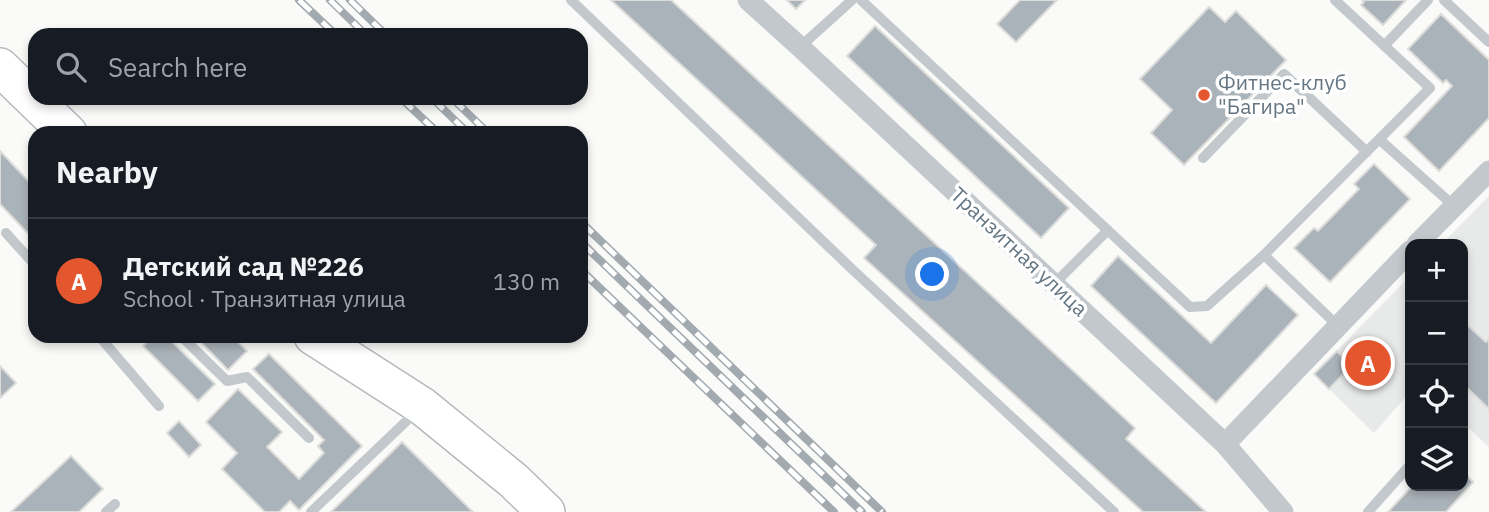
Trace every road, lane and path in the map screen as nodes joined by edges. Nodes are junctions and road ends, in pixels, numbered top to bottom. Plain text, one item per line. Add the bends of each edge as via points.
1 (571, 0) edge
2 (748, 0) edge
3 (852, 0) edge
4 (861, 0) edge
5 (1335, 0) edge
6 (1428, 0) edge
7 (1444, 0) edge
8 (1489, 42) edge
9 (1384, 46) junction
10 (800, 47) junction
11 (0, 67) edge
12 (28, 94) edge
13 (39, 105) edge
14 (61, 126) edge
15 (1380, 140) junction
16 (1367, 152) junction
17 (1203, 158) dead end
18 (1489, 171) edge
19 (1454, 206) junction
20 (1108, 230) junction
21 (6, 233) dead end
22 (1422, 239) edge
23 (1264, 255) junction
24 (1405, 256) edge
25 (28, 257) edge
26 (1054, 284) junction
27 (1338, 326) junction
28 (105, 343) edge
29 (188, 343) edge
30 (324, 343) edge
31 (159, 406) dead end
32 (422, 406) junction
33 (309, 438) dead end
34 (1225, 444) junction
35 (1405, 471) edge
36 (311, 512) edge
37 (545, 512) edge
38 (1114, 512) edge
39 (1283, 512) edge
40 (1368, 512) edge

1 - 38 lane via 853,271
2 - 10 street, Транзитная улица
3 - 10 lane
4 - 20 lane
5 - 9 lane
6 - 9 lane
7 - 8 lane
9 - 15 lane via 1430,88
10 - 26 street, Транзитная улица
11 - 12 highway
13 - 14 highway
15 - 16 lane
15 - 19 lane
16 - 17 lane via 1284,74
16 - 23 lane
18 - 19 street
19 - 22 street
20 - 23 lane via 1190,307 1207,306
20 - 26 lane
21 - 25 lane
23 - 27 lane
24 - 27 street
26 - 34 street, Транзитная улица
27 - 34 street
28 - 31 lane
29 - 33 lane via 227,381 247,377
30 - 32 highway
32 - 36 lane
32 - 37 highway
34 - 39 street, Транзитная улица
35 - 40 lane

